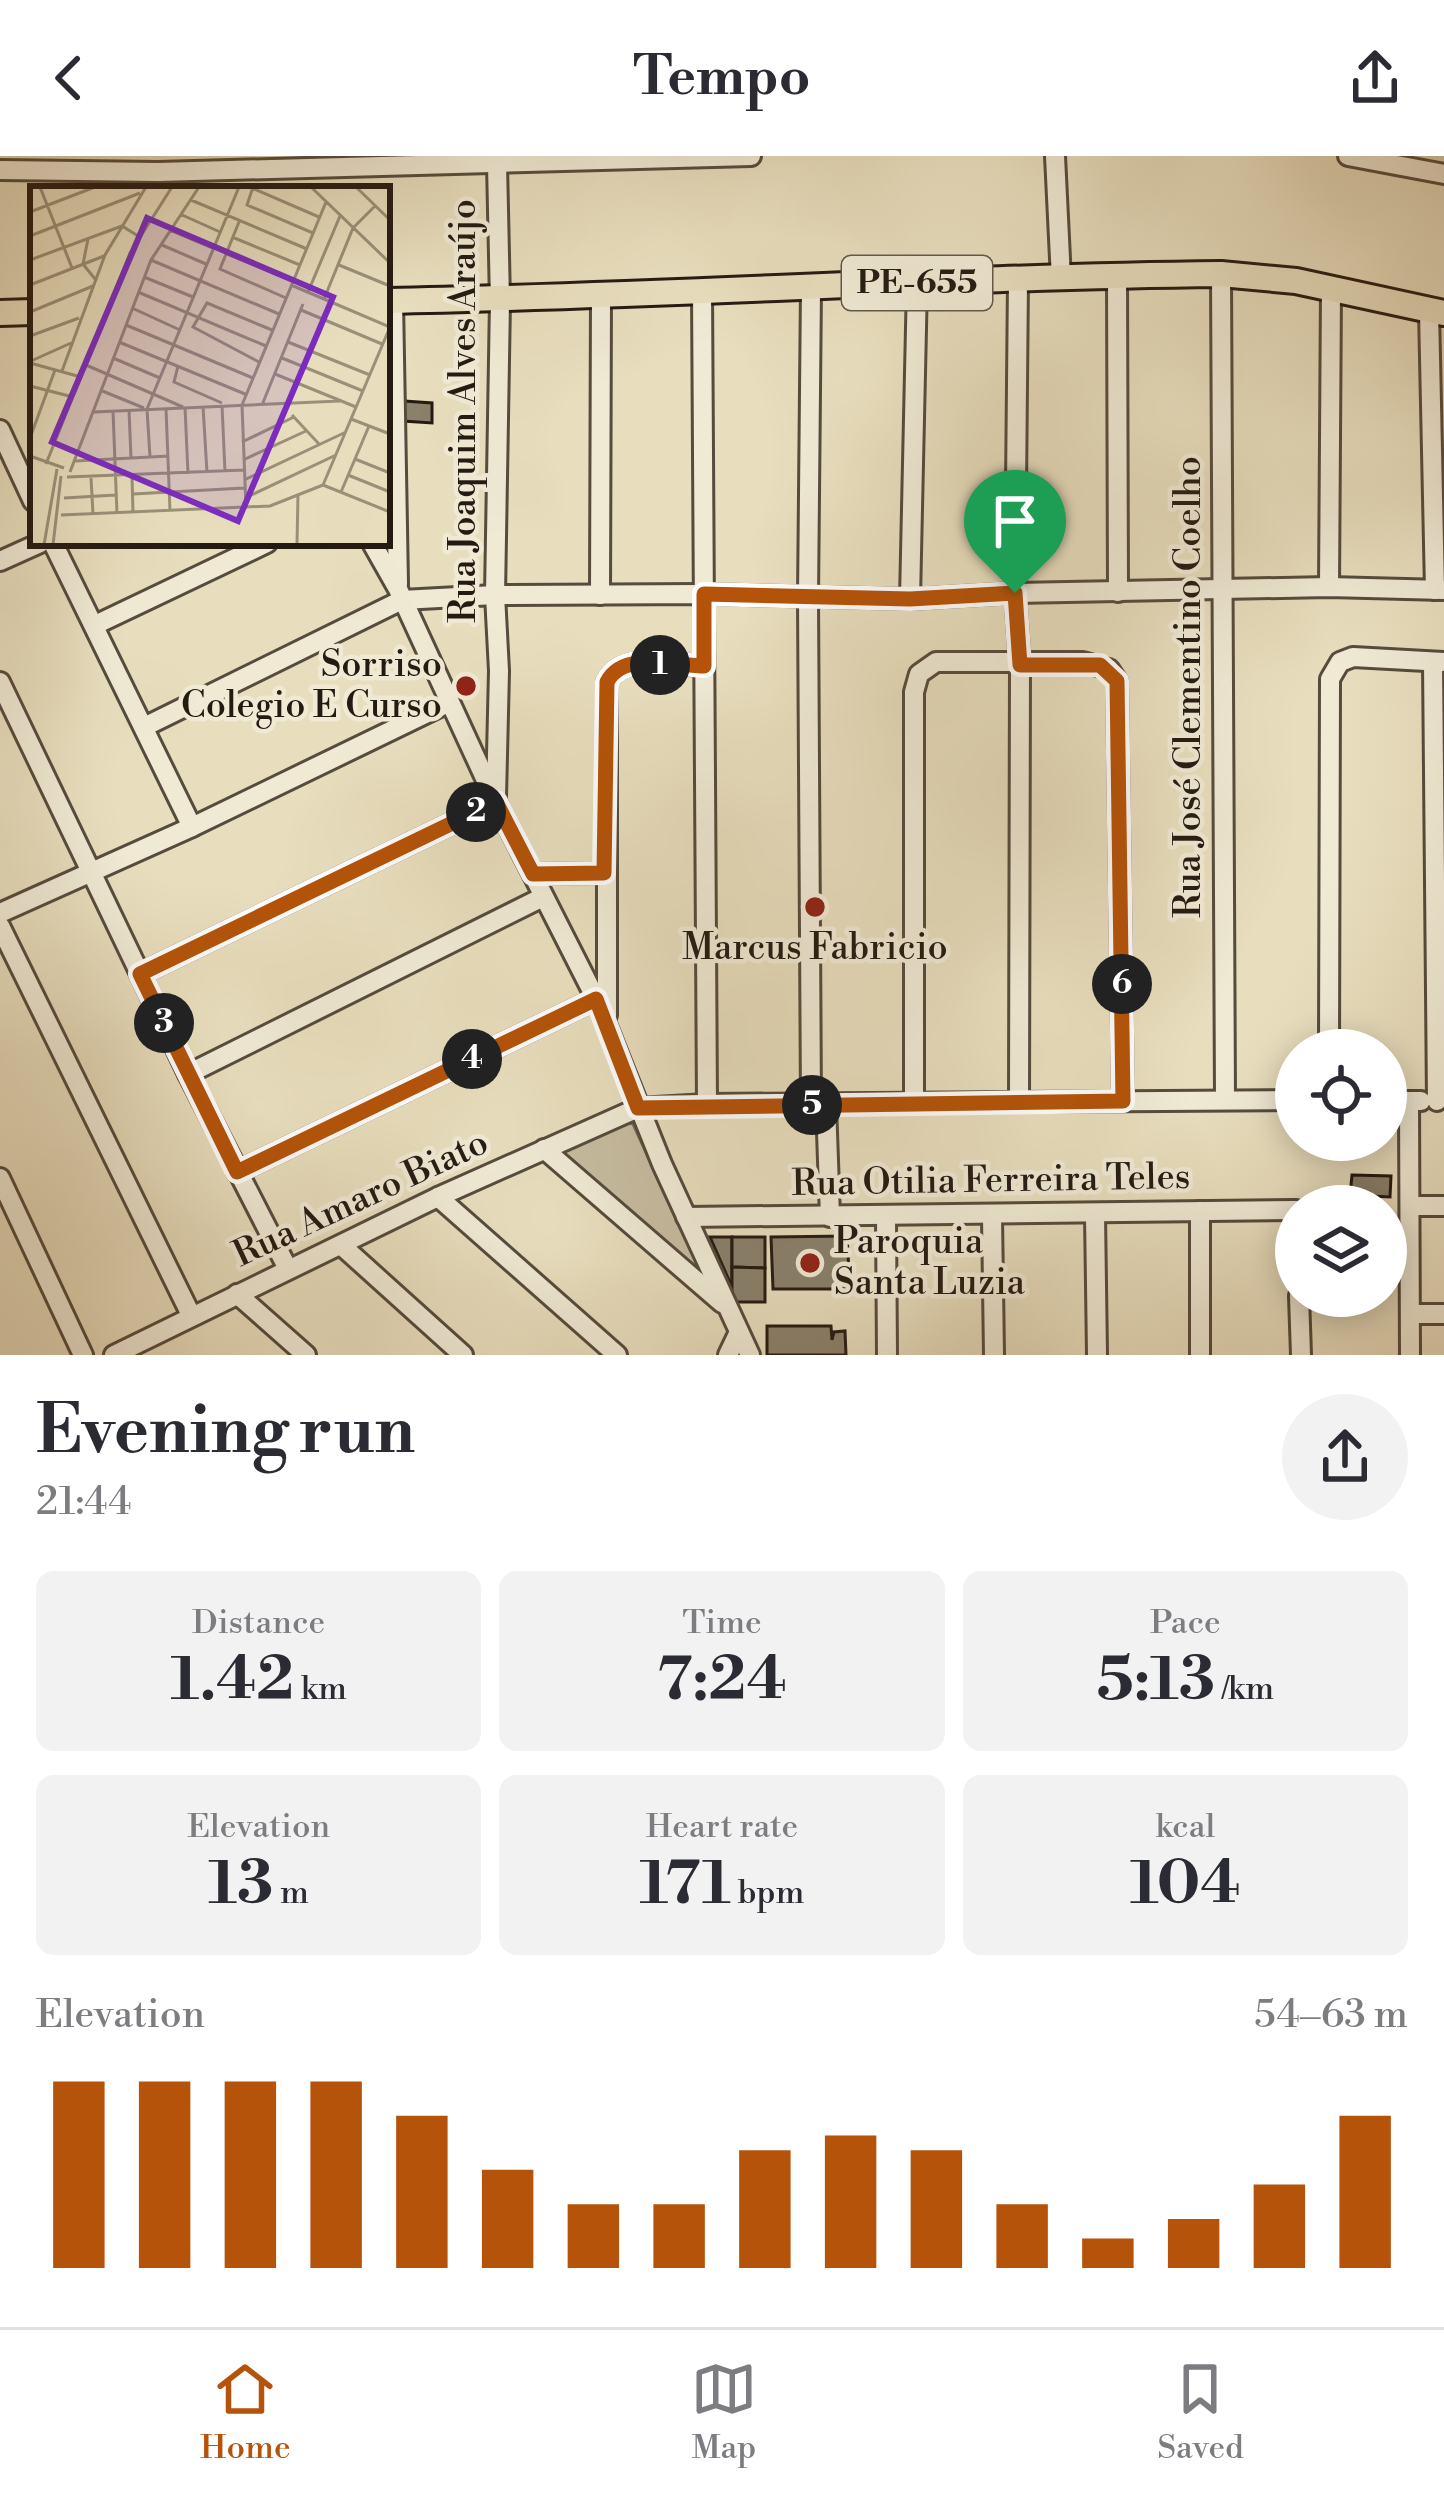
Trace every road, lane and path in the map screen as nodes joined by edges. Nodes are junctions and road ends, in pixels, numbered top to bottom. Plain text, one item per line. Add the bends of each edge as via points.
1 (751, 156) edge
2 (1055, 156) edge
3 (1348, 156) edge
4 (687, 157) edge
5 (422, 160) edge
6 (291, 162) edge
7 (100, 163) edge
8 (497, 164) junction
9 (1442, 168) edge
10 (0, 170) edge
11 (159, 180) edge
12 (1221, 274) junction
13 (1117, 276) junction
14 (1061, 279) junction
15 (1018, 280) junction
16 (917, 283) junction
17 (811, 287) junction
18 (1331, 289) junction
19 (702, 290) junction
20 (601, 295) junction
21 (390, 301) edge
22 (500, 301) junction
23 (30, 312) edge
24 (1436, 312) edge
25 (0, 314) edge
26 (0, 430) edge
27 (30, 495) edge
28 (34, 546) edge
29 (55, 546) edge
30 (261, 546) edge
31 (374, 546) edge
32 (0, 562) edge
33 (1329, 587) junction
34 (1220, 590) junction
35 (1439, 590) edge
36 (1118, 592) junction
37 (1015, 593) junction
38 (400, 594) junction
39 (704, 594) junction
40 (495, 595) junction
41 (600, 595) junction
42 (808, 598) junction
43 (910, 599) junction
44 (95, 626) junction
45 (1438, 662) edge
46 (1020, 665) junction
47 (704, 666) junction
48 (0, 682) edge
49 (448, 703) junction
50 (144, 727) junction
51 (496, 802) junction
52 (192, 827) junction
53 (92, 870) junction
54 (604, 873) junction
55 (533, 874) junction
56 (543, 897) junction
57 (0, 913) edge
58 (0, 926) edge
59 (140, 974) junction
60 (596, 999) junction
61 (1329, 1029) edge
62 (608, 1032) junction
63 (188, 1074) junction
64 (1225, 1099) junction
65 (1275, 1100) edge
66 (1123, 1101) junction
67 (1409, 1101) joint
68 (1440, 1101) edge
69 (1019, 1102) junction
70 (707, 1104) junction
71 (914, 1104) junction
72 (818, 1105) junction
73 (638, 1108) junction
74 (544, 1149) junction
75 (237, 1172) junction
76 (0, 1178) edge
77 (439, 1197) junction
78 (1411, 1206) junction
79 (1444, 1206) edge
80 (1275, 1210) edge
81 (1200, 1211) junction
82 (1095, 1214) junction
83 (992, 1216) junction
84 (686, 1217) junction
85 (830, 1217) junction
86 (886, 1217) junction
87 (341, 1245) junction
88 (288, 1269) junction
89 (237, 1294) junction
90 (728, 1310) junction
91 (1410, 1314) junction
92 (1444, 1314) edge
93 (191, 1316) junction
94 (1300, 1317) edge
95 (739, 1332) junction
96 (149, 1348) edge
97 (83, 1355) edge
98 (114, 1355) edge
99 (306, 1355) edge
100 (463, 1355) edge
101 (617, 1355) edge
102 (728, 1355) edge
103 (750, 1355) edge
104 (887, 1355) edge
105 (994, 1355) edge
106 (1096, 1355) edge
107 (1200, 1355) edge
108 (1301, 1355) edge
109 (1410, 1355) edge

1 - 4 street
2 - 14 street
3 - 9 street
4 - 8 street
5 - 6 street
5 - 8 street
6 - 11 street
7 - 10 street
7 - 11 street
8 - 22 street, Rua Joaquim Alves Araújo
12 - 13 main road, PE-655
12 - 18 main road, PE-655
12 - 34 street, Rua José Clementino Coelho
13 - 14 main road, PE-655
13 - 36 street
14 - 15 main road, PE-655
15 - 16 main road, PE-655
15 - 37 street
16 - 17 main road, PE-655
16 - 43 street
17 - 19 main road, PE-655
17 - 42 street
18 - 24 main road, PE-655
18 - 33 street
19 - 20 main road, PE-655
19 - 39 street
20 - 22 main road, PE-655
20 - 41 street
21 - 22 main road, PE-655
21 - 38 street
22 - 40 street, Rua Joaquim Alves Araújo
23 - 25 main road
24 - 35 street
26 - 27 street
28 - 32 street
29 - 44 street
30 - 44 street
31 - 38 street
33 - 34 street
33 - 35 street
34 - 36 street
34 - 64 street, Rua José Clementino Coelho
36 - 37 street
37 - 43 street
37 - 46 street
38 - 40 street
38 - 49 street
38 - 50 street
39 - 41 street
39 - 42 street
39 - 47 street
40 - 41 street
40 - 51 street, Rua Joaquim Alves Araújo
42 - 43 street
42 - 72 street
44 - 50 street
45 - 61 street via 1353,658 1330,679
45 - 68 street
46 - 66 street via 1100,665 1117,681
46 - 69 street
46 - 71 street via 936,662 915,684
47 - 54 street via 627,663 610,676
47 - 70 street
48 - 53 street
49 - 51 street
49 - 52 street
50 - 52 street
51 - 55 street
51 - 59 street
52 - 53 street
53 - 57 street
53 - 59 street
54 - 55 street
54 - 62 street
55 - 56 street
56 - 60 street
56 - 63 street
58 - 93 street
59 - 63 street
60 - 62 street
60 - 75 street
62 - 73 street
63 - 75 street
64 - 65 street
64 - 66 street
66 - 69 street
67 - 68 street
67 - 78 street
69 - 71 street
70 - 72 street
70 - 73 street
71 - 72 street
72 - 85 street
73 - 74 street, Rua Amaro Biato
73 - 84 street
74 - 77 street, Rua Amaro Biato
74 - 90 street
75 - 88 street
76 - 97 street
77 - 87 street, Rua Amaro Biato
77 - 101 street
78 - 79 street
78 - 91 street
80 - 81 street, Rua Otilia Ferreira Teles
81 - 82 street, Rua Otilia Ferreira Teles
81 - 107 street
82 - 83 street, Rua Otilia Ferreira Teles
82 - 106 street
83 - 86 street, Rua Otilia Ferreira Teles
83 - 105 street
84 - 85 street, Rua Otilia Ferreira Teles
84 - 90 street
85 - 86 street, Rua Otilia Ferreira Teles
86 - 104 street
87 - 88 street, Rua Amaro Biato
87 - 100 street
88 - 89 street, Rua Amaro Biato
89 - 93 street, Rua Amaro Biato
89 - 99 street
90 - 95 street
91 - 92 street
91 - 109 street
93 - 96 street, Rua Amaro Biato
94 - 108 street
95 - 102 street
95 - 103 street
96 - 98 street, Rua Amaro Biato

